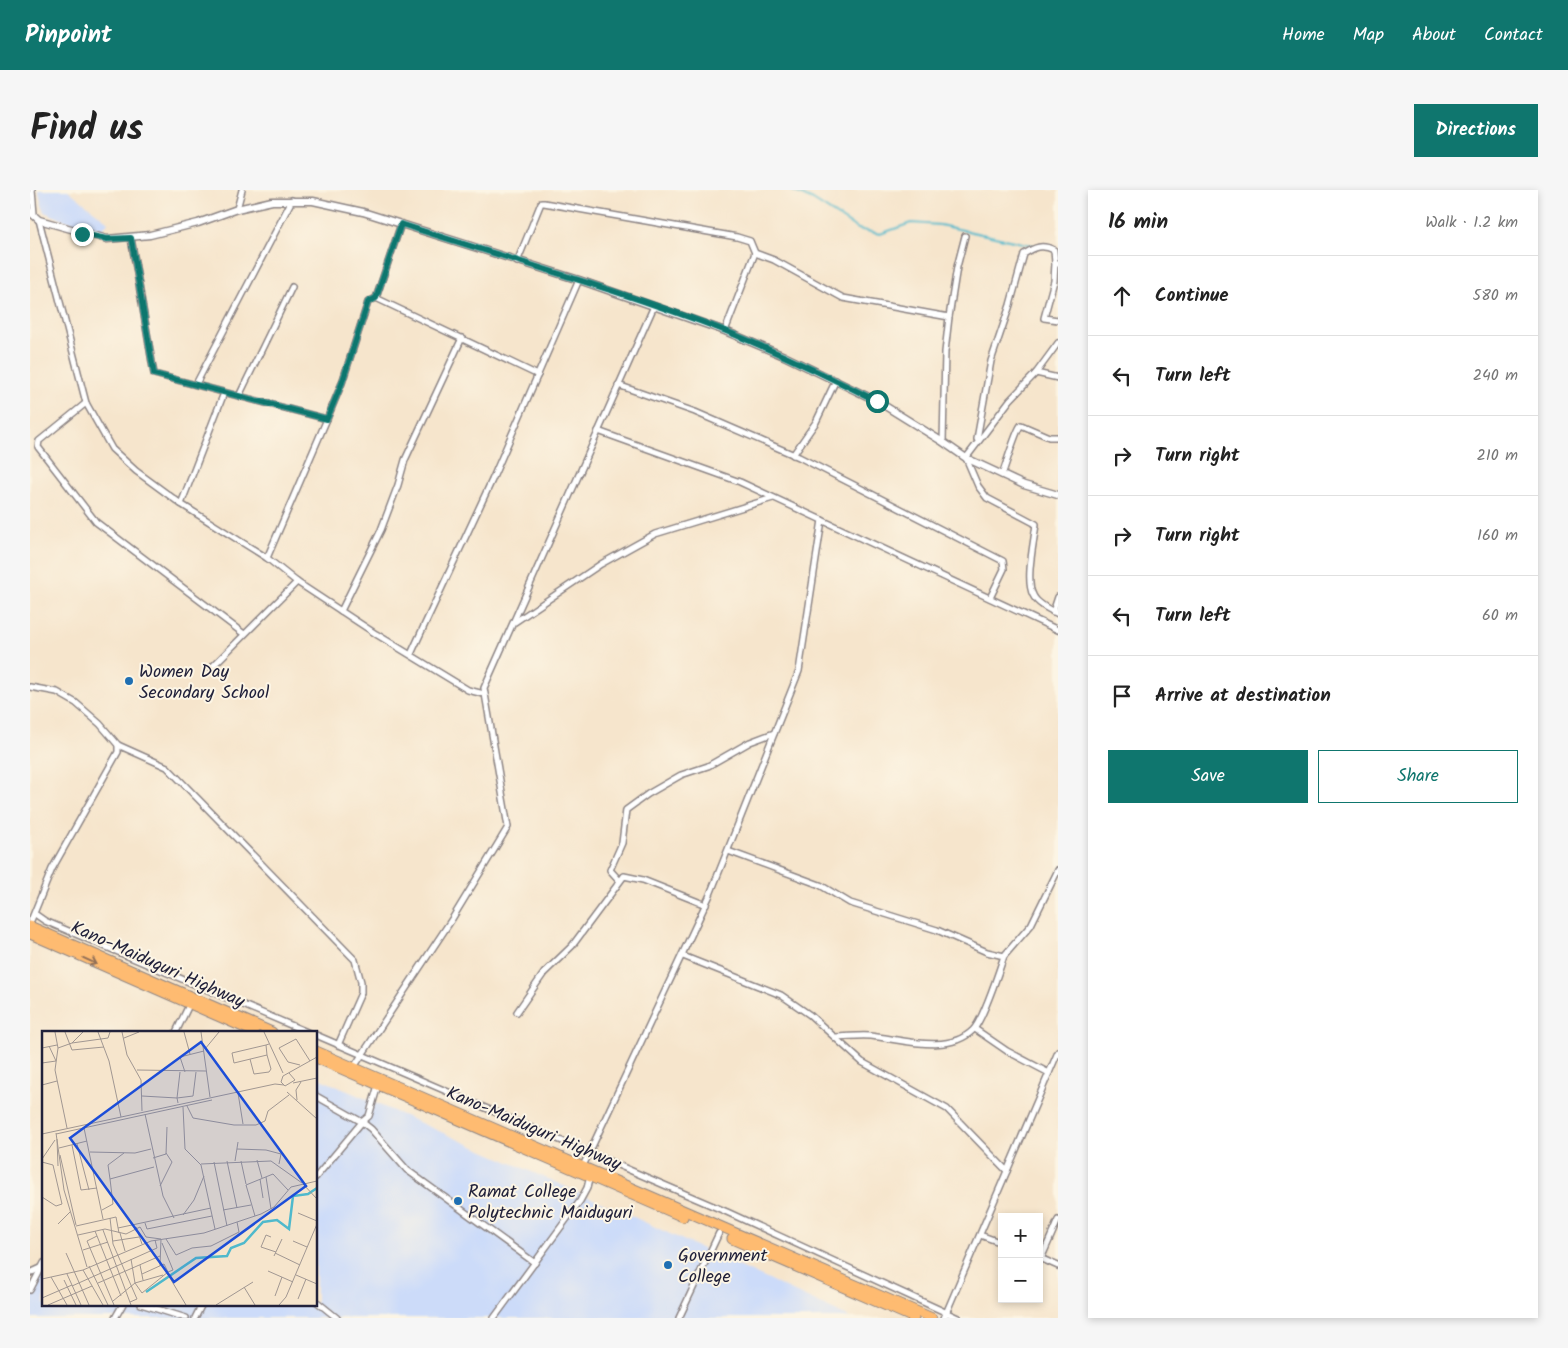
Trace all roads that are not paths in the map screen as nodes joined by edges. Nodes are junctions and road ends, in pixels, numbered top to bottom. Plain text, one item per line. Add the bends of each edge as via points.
1 (32, 190) edge
2 (242, 190) edge
3 (292, 200) junction
4 (237, 209) junction
5 (32, 213) edge
6 (39, 220) junction
7 (401, 224) junction
8 (965, 236) dead end
9 (131, 238) junction
10 (755, 253) junction
11 (517, 262) junction
12 (1057, 263) edge
13 (579, 280) junction
14 (292, 287) dead end
15 (376, 298) junction
16 (654, 306) junction
17 (949, 317) junction
18 (1058, 320) edge
19 (725, 331) junction
20 (462, 338) junction
21 (1058, 343) edge
22 (1036, 373) junction
23 (538, 375) junction
24 (1058, 378) edge
25 (836, 380) junction
26 (196, 384) junction
27 (618, 385) junction
28 (224, 392) junction
29 (239, 396) junction
30 (86, 403) junction
31 (327, 419) junction
32 (598, 431) junction
33 (1058, 437) edge
34 (944, 442) junction
35 (976, 442) junction
36 (793, 455) junction
37 (966, 458) junction
38 (1002, 475) junction
39 (1058, 495) edge
40 (774, 498) junction
41 (182, 504) junction
42 (822, 520) junction
43 (267, 558) junction
44 (296, 582) junction
45 (1058, 597) edge
46 (990, 598) junction
47 (342, 611) junction
48 (1056, 613) edge
49 (513, 623) junction
50 (1058, 630) edge
51 (244, 634) junction
52 (411, 654) junction
53 (211, 668) dead end
54 (30, 687) edge
55 (484, 694) junction
56 (774, 733) junction
57 (118, 745) junction
58 (728, 850) junction
59 (1058, 870) edge
60 (619, 880) junction
61 (706, 905) junction
62 (35, 914) junction
63 (30, 924) edge
64 (30, 934) edge
65 (682, 956) junction
66 (1004, 956) junction
67 (191, 1000) junction
68 (517, 1012) dead end
69 (975, 1029) junction
70 (176, 1031) edge
71 (252, 1031) edge
72 (269, 1031) edge
73 (306, 1031) edge
74 (318, 1037) edge
75 (836, 1037) junction
76 (338, 1045) junction
77 (318, 1052) edge
78 (1058, 1052) edge
79 (360, 1054) junction
80 (318, 1059) edge
81 (354, 1067) junction
82 (1049, 1073) junction
83 (378, 1085) junction
84 (318, 1097) edge
85 (362, 1122) junction
86 (589, 1152) junction
87 (583, 1166) junction
88 (1007, 1171) junction
89 (318, 1175) edge
90 (590, 1176) junction
91 (1058, 1220) edge
92 (719, 1233) junction
93 (980, 1235) junction
94 (998, 1242) edge
95 (1043, 1252) edge
96 (1043, 1259) edge
97 (535, 1263) junction
98 (42, 1266) edge
99 (1058, 1266) edge
100 (42, 1267) edge
101 (30, 1273) edge
102 (30, 1290) edge
103 (318, 1303) edge
104 (122, 1306) edge
105 (147, 1306) edge
106 (201, 1306) edge
107 (946, 1316) edge
108 (115, 1318) edge
109 (186, 1318) edge
110 (195, 1318) edge
111 (337, 1318) edge
112 (494, 1318) edge
113 (679, 1318) edge
114 (914, 1318) edge
115 (932, 1318) edge
116 (958, 1318) edge

1 - 5 street
2 - 4 street
3 - 4 street
3 - 7 street via 331,204
3 - 26 street
4 - 9 street via 198,223
5 - 6 street
6 - 9 street via 107,239
6 - 30 street
7 - 11 street
7 - 15 street
8 - 17 street
9 - 26 street via 152,370 158,376
10 - 11 street via 750,241 737,237 542,203
10 - 17 street via 843,298
10 - 19 street
11 - 13 street
12 - 18 street via 1044,318
12 - 35 street via 1054,250 1045,246 1024,254 991,361
13 - 16 street
13 - 23 street
14 - 29 street
15 - 20 street
15 - 31 street via 368,302
16 - 19 street
16 - 27 street
17 - 34 street via 945,352
19 - 25 street
20 - 23 street
20 - 47 street via 405,460 381,530
21 - 22 street
22 - 24 street
22 - 35 street
23 - 52 street
25 - 34 street
25 - 36 street via 816,422
26 - 28 street
27 - 32 street
27 - 36 street via 695,412
28 - 29 street
28 - 41 street
29 - 31 street
30 - 41 street via 112,449
30 - 51 street via 39,441 38,447 96,522
31 - 43 street
32 - 40 street via 740,482
32 - 49 street
33 - 38 street via 1049,437 1021,425
34 - 37 street
35 - 37 street
36 - 46 street via 1003,561 1004,569
37 - 38 street
37 - 48 street via 987,498 1036,524 1031,590 1033,597
38 - 39 street
40 - 42 street
40 - 49 street via 655,534 601,564
41 - 43 street
42 - 46 street
42 - 56 street via 799,671
43 - 44 street
44 - 47 street
44 - 51 street
45 - 48 street
46 - 50 street
47 - 52 street
49 - 55 street
51 - 53 street
52 - 55 street via 468,690
54 - 57 street via 57,692 76,703
55 - 79 street via 508,827 452,919
56 - 58 street
56 - 60 street via 750,742 708,766 681,775 626,810 622,843 610,870
57 - 62 street via 118,752 52,869
57 - 76 street via 167,767 355,960 361,992
58 - 61 street
58 - 66 street via 820,886 850,903 937,930
59 - 66 street via 1031,926
60 - 61 street via 624,876 637,878
60 - 68 street via 572,946 544,973
61 - 65 street
62 - 63 street
62 - 73 street
63 - 67 highway, Kano-Maiduguri Highway
64 -> 67 highway, Kano-Maiduguri Highway
65 - 75 street via 782,995
65 - 86 street
66 - 69 street
67 - 70 street
67 - 71 highway, Kano-Maiduguri Highway
67 - 72 highway, Kano-Maiduguri Highway
69 - 75 street via 964,1038 947,1042
69 - 82 street via 1007,1051
74 - 76 street
75 - 88 street via 862,1062 947,1109
76 - 79 street
77 - 81 highway, Kano-Maiduguri Highway
78 - 82 street
79 - 81 street
79 - 86 street
80 - 83 highway, Kano-Maiduguri Highway
81 - 87 highway, Kano-Maiduguri Highway
82 - 88 street
83 - 85 street via 368,1116
83 - 90 highway, Kano-Maiduguri Highway
84 - 85 street
85 - 89 street
85 - 97 street via 407,1170
86 - 87 street
86 - 107 street via 842,1263
87 - 115 highway, Kano-Maiduguri Highway
88 - 93 street
90 - 92 highway, Kano-Maiduguri Highway
90 - 97 street via 580,1201
91 - 95 street
92 - 113 street
92 - 114 highway, Kano-Maiduguri Highway
93 - 94 street
93 - 107 street
96 - 99 street
97 - 112 street
98 - 101 street
100 - 102 street
103 - 111 street
104 - 108 street
105 - 109 street
106 - 110 street
107 - 116 street

